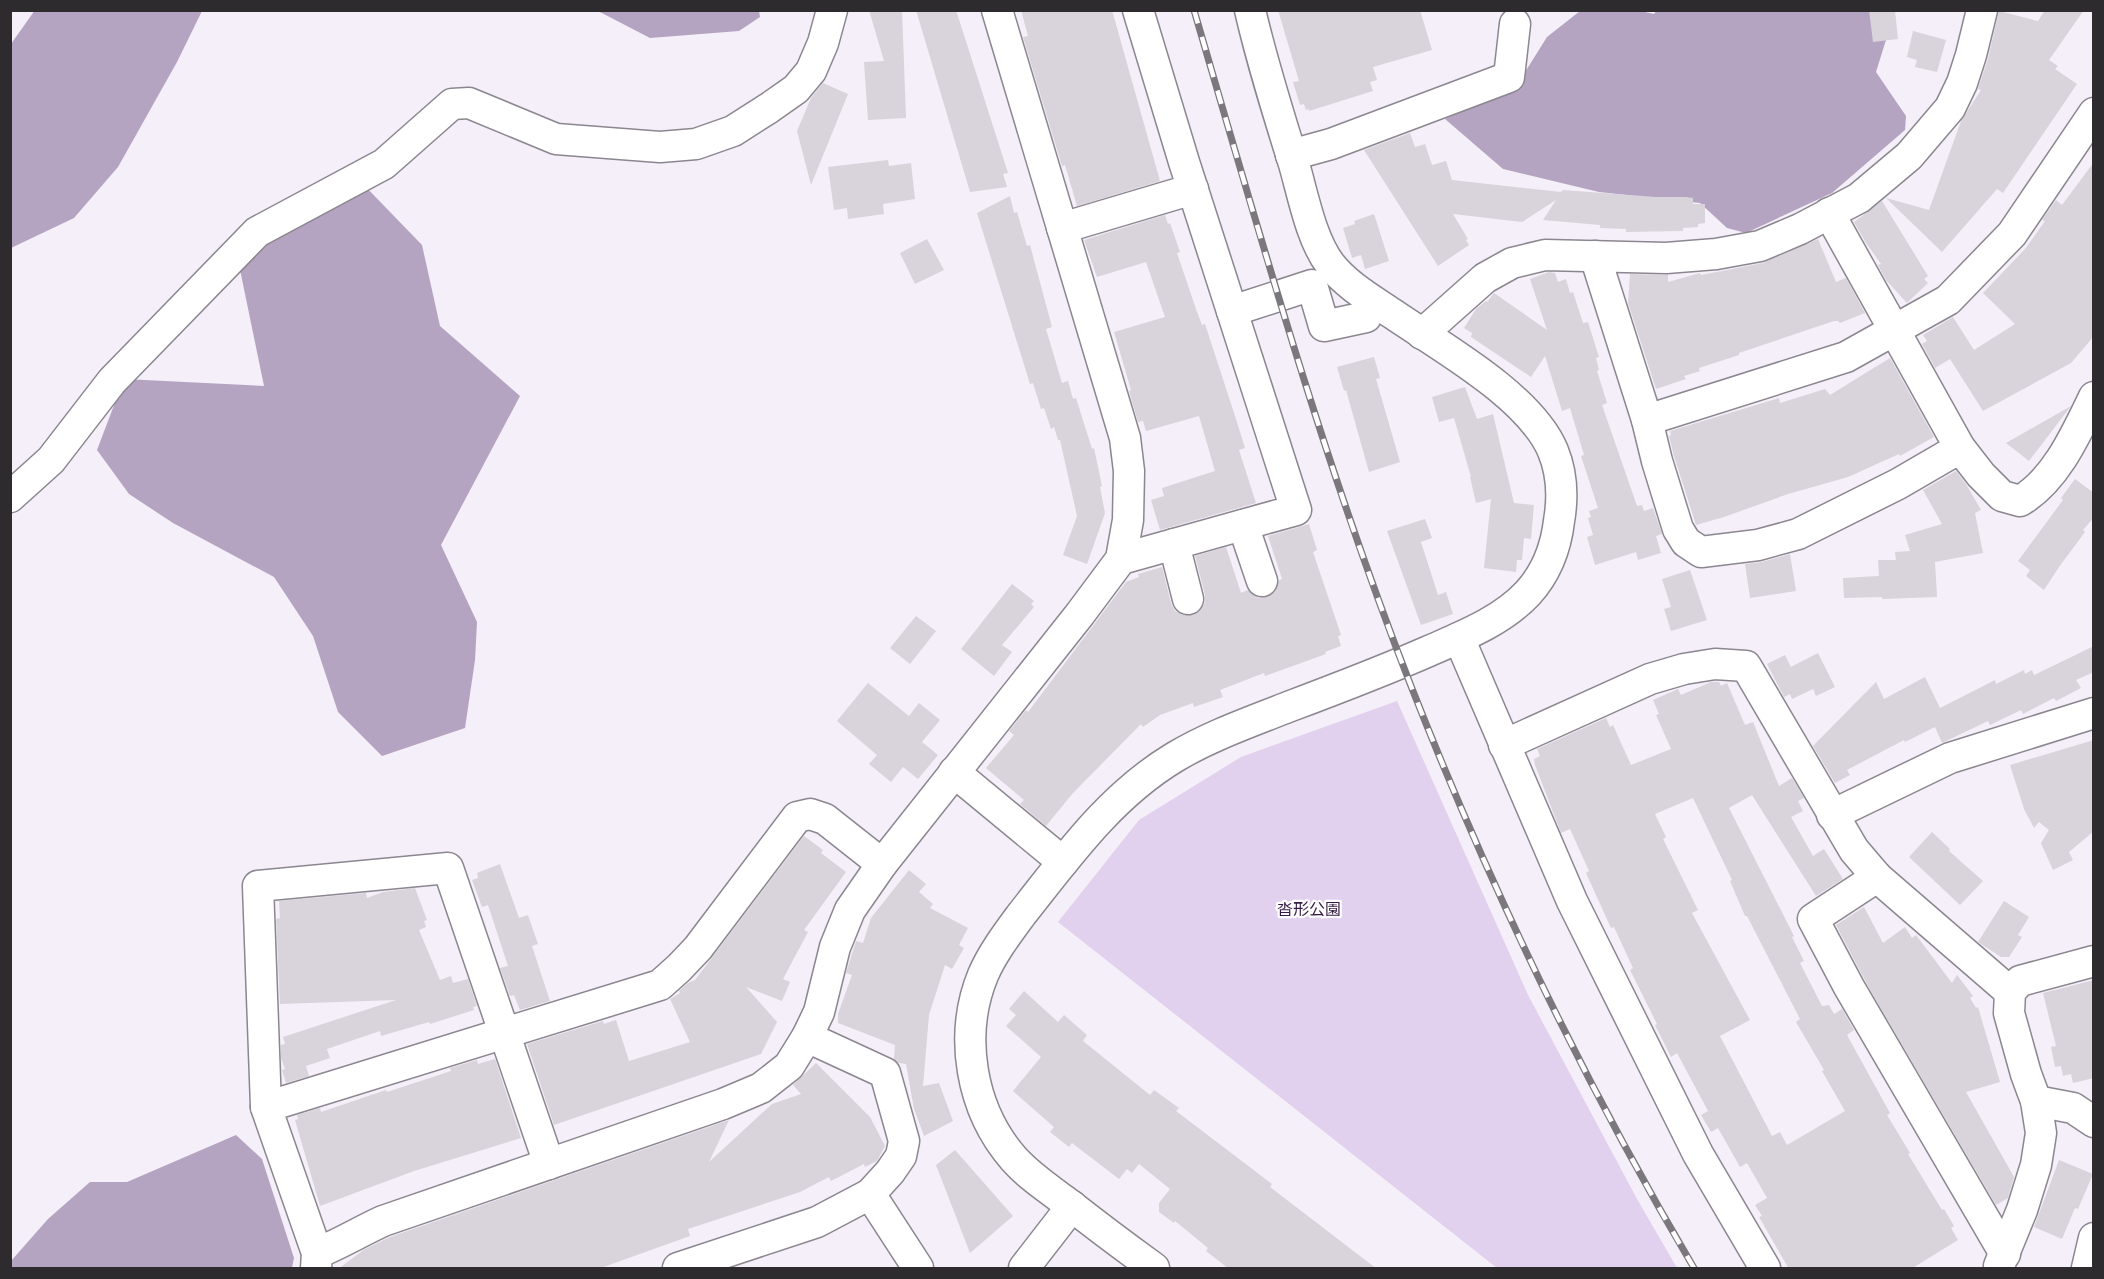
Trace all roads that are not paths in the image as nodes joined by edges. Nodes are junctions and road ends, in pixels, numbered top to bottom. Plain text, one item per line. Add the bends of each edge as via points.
1 (832, 10) edge
2 (997, 10) edge
3 (1138, 10) edge
4 (1250, 10) edge
5 (1982, 10) edge
6 (1515, 24) dead end
7 (2094, 113) edge
8 (1291, 154) junction
9 (1193, 189) junction
10 (1829, 213) junction
11 (1062, 228) junction
12 (1595, 256) junction
13 (1374, 302) junction
14 (1232, 311) junction
15 (1896, 331) junction
16 (1422, 334) junction
17 (2094, 397) edge
18 (1647, 420) junction
19 (1960, 448) junction
20 (10, 497) edge
21 (1243, 525) junction
22 (1174, 544) junction
23 (1121, 559) junction
24 (1262, 581) dead end
25 (1188, 599) dead end
26 (1459, 638) junction
27 (2094, 713) edge
28 (1504, 745) junction
29 (954, 772) junction
30 (1832, 815) junction
31 (1063, 862) junction
32 (882, 864) junction
33 (1877, 877) junction
34 (2094, 961) edge
35 (2010, 992) junction
36 (504, 1033) junction
37 (807, 1038) junction
38 (2036, 1101) junction
39 (266, 1107) junction
40 (2094, 1122) edge
41 (549, 1164) junction
42 (870, 1194) junction
43 (1072, 1206) junction
44 (2094, 1238) edge
45 (317, 1261) edge
46 (2001, 1261) edge
47 (678, 1269) edge
48 (918, 1269) edge
49 (1024, 1269) edge
50 (1154, 1269) edge
51 (1765, 1269) edge
52 (2087, 1269) edge

1 - 20 street via 811,71 796,89 733,131 696,144 660,147 556,139 469,103 452,104 384,164 257,232 112,381 51,460
2 - 11 street
3 - 9 street
4 - 8 street
5 - 10 street via 1971,56 1950,108 1885,178 1859,198
6 - 8 street via 1509,77 1331,144
7 - 15 street via 2012,234 1948,300
8 - 13 street via 1307,211 1330,264
9 - 11 street
9 - 14 street
10 - 12 street via 1760,246 1666,258
10 - 15 street
11 - 23 street via 1125,438 1128,519
12 - 16 street via 1545,255 1512,263 1485,278
12 - 18 street
13 - 14 street via 1366,317 1324,326 1312,285
13 - 16 street
14 - 21 street via 1296,510
15 - 18 street via 1846,357
15 - 19 street
16 - 26 street via 1495,384 1529,415 1552,449 1560,475 1559,526 1553,552 1540,577 1505,612
17 - 19 street via 2077,432 2046,479 2020,501 2002,496
18 - 19 street via 1678,529 1686,542 1701,552 1758,545 1798,534
21 - 22 street
21 - 24 street
22 - 23 street
22 - 25 street
23 - 29 street
26 - 28 street
26 - 31 street via 1243,724 1176,756 1119,798
27 - 30 street via 1950,759
28 - 30 street via 1650,679 1715,664 1746,666
28 - 51 street via 1572,901 1629,1016 1698,1154
29 - 31 street
29 - 32 street
30 - 33 street
31 - 43 street via 1012,927 983,976 973,1007 971,1059 984,1112 998,1137 1016,1161
32 - 36 street via 825,819 810,814 797,817 698,948 660,985
32 - 37 street via 850,910 835,947 819,1012
33 - 35 street
33 - 46 street via 1813,919
34 - 35 street via 2020,981
35 - 38 street via 2009,1013
36 - 39 street
36 - 39 street via 448,868 258,885
36 - 41 street
37 - 41 street via 789,1066 761,1088
37 - 42 street via 885,1073 904,1141 901,1155
38 - 40 street via 2073,1108
38 - 46 street via 2041,1133 2036,1165
39 - 45 street
41 - 45 street via 383,1221 353,1235
42 - 47 street via 817,1222
42 - 48 street
43 - 49 street
43 - 50 street
44 - 52 street

